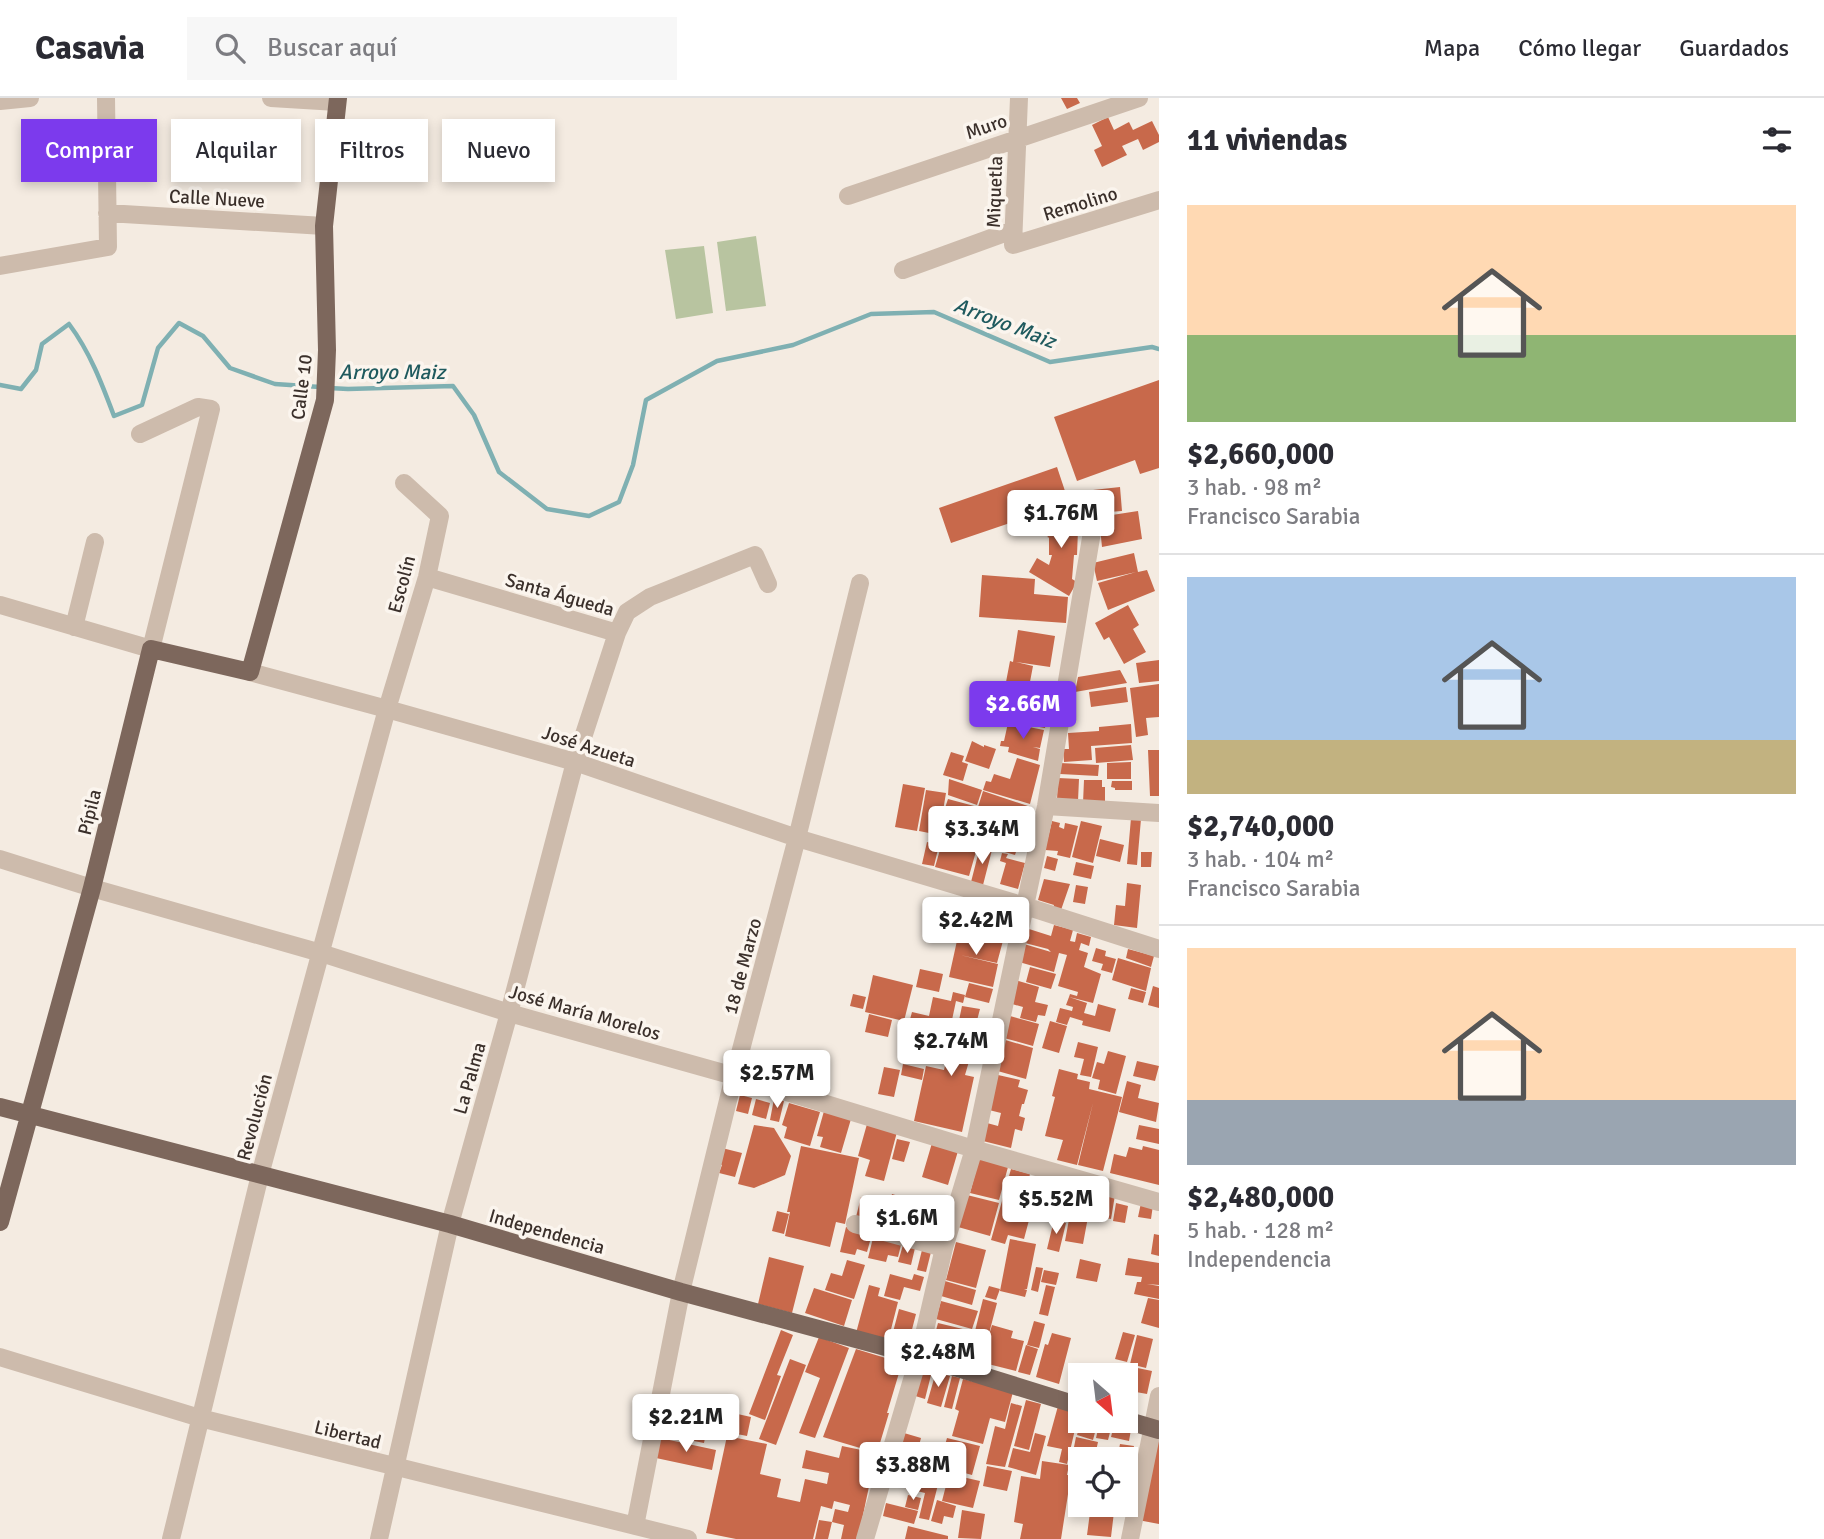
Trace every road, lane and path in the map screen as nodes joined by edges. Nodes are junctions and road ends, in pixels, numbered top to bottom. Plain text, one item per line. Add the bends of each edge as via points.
1 (30, 98) edge
2 (106, 98) edge
3 (271, 98) edge
4 (1018, 98) edge
5 (1139, 98) edge
6 (337, 100) edge
7 (0, 101) edge
8 (1017, 138) junction
9 (848, 196) dead end
10 (1159, 200) edge
11 (107, 213) junction
12 (324, 226) junction
13 (1013, 238) junction
14 (0, 266) edge
15 (903, 270) dead end
16 (140, 434) dead end
17 (404, 482) dead end
18 (1094, 520) dead end
19 (95, 542) dead end
20 (426, 577) junction
21 (860, 583) dead end
22 (768, 584) dead end
23 (0, 605) edge
24 (74, 626) junction
25 (617, 633) junction
26 (151, 649) junction
27 (250, 672) junction
28 (387, 709) junction
29 (575, 762) junction
30 (1045, 806) junction
31 (1159, 813) edge
32 (797, 838) junction
33 (0, 859) edge
34 (92, 888) junction
35 (1025, 906) junction
36 (1159, 948) edge
37 (321, 953) junction
38 (509, 1013) junction
39 (734, 1076) junction
40 (0, 1108) edge
41 (30, 1116) junction
42 (974, 1149) junction
43 (260, 1175) junction
44 (1159, 1202) edge
45 (0, 1222) edge
46 (450, 1224) junction
47 (855, 1224) dead end
48 (944, 1248) junction
49 (681, 1292) junction
50 (919, 1356) junction
51 (0, 1357) edge
52 (1159, 1396) edge
53 (1068, 1402) edge
54 (200, 1418) junction
55 (1138, 1424) edge
56 (1156, 1429) edge
57 (396, 1467) junction
58 (635, 1526) junction
59 (171, 1539) edge
60 (379, 1539) edge
61 (688, 1539) edge
62 (865, 1539) edge
63 (1130, 1539) edge

1 - 7 street
2 - 11 street
3 - 6 street
4 - 8 street, Miquetla
5 - 8 street, Muro
6 - 12 main road, Calle 10
8 - 9 street, Muro
8 - 13 street, Miquetla
10 - 13 street, Remolino
11 - 12 street, Calle Nueve
11 - 14 street via 108,247
12 - 27 main road, Calle 10 via 325,400
13 - 15 street, Remolino
16 - 26 street, Pípila via 198,407 211,409
17 - 20 street, Escolín via 440,516
18 - 30 street
19 - 24 street
20 - 25 street, Santa Águeda
20 - 28 street, Escolín
21 - 32 street, 18 de Marzo
22 - 25 street, Santa Águeda via 755,555 650,597 627,612
23 - 24 street, José Azueta
24 - 26 street, José Azueta
25 - 29 street, La Palma
26 - 27 main road, José Azueta
26 - 34 main road, Pípila
27 - 28 street, José Azueta
28 - 29 street, José Azueta
28 - 37 street, Revolución
29 - 32 street, José Azueta
29 - 38 street, La Palma
30 - 31 street
30 - 35 street
32 - 35 street, José Azueta
32 - 39 street, 18 de Marzo
33 - 34 street, José María Morelos
34 - 37 street, José María Morelos
34 - 41 main road, Pípila
35 - 36 street, José Azueta
35 - 42 street
37 - 38 street, José María Morelos
37 - 43 street, Revolución
38 - 39 street, José María Morelos
38 - 46 street, La Palma
39 - 42 street, José María Morelos
39 - 49 street, 18 de Marzo
40 - 41 main road, Independencia
41 - 43 main road, Independencia
41 - 45 main road, Pípila
42 - 44 street, José María Morelos
42 - 48 street
43 - 46 main road, Independencia
43 - 54 street, Revolución
46 - 49 main road, Independencia
46 - 57 street, La Palma
47 - 48 street
48 - 50 street
49 - 50 main road, Independencia
49 - 58 street, 18 de Marzo
50 - 53 main road, Independencia
50 - 62 street
51 - 54 street, Libertad
52 - 56 street
54 - 57 street, Libertad
54 - 59 street, Revolución
55 - 56 main road
56 - 63 street
57 - 58 street, Libertad
57 - 60 street, La Palma
58 - 61 street, Libertad

